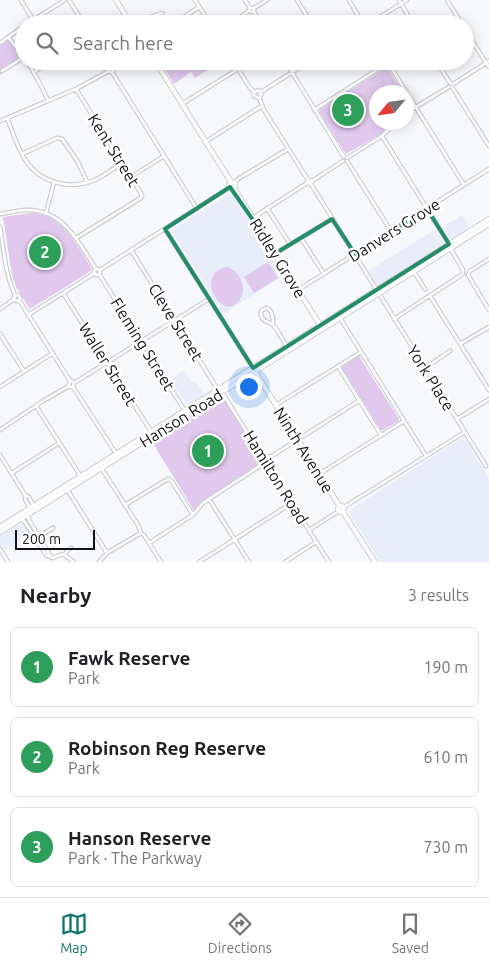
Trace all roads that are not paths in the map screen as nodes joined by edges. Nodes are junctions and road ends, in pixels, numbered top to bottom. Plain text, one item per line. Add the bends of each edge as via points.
1 (21, 0) edge
2 (67, 0) edge
3 (116, 0) edge
4 (195, 0) edge
5 (245, 0) edge
6 (267, 0) edge
7 (297, 0) edge
8 (349, 0) edge
9 (398, 0) edge
10 (407, 0) edge
11 (447, 0) edge
12 (401, 4) junction
13 (199, 7) junction
14 (250, 10) junction
15 (254, 10) junction
16 (162, 13) dead end
17 (30, 15) edge
18 (42, 15) edge
19 (78, 15) edge
20 (125, 15) edge
21 (156, 15) edge
22 (187, 15) edge
23 (204, 15) edge
24 (243, 15) edge
25 (256, 15) edge
26 (306, 15) edge
27 (358, 15) edge
28 (383, 15) edge
29 (408, 15) edge
30 (456, 15) edge
31 (15, 32) edge
32 (8, 37) junction
33 (0, 43) edge
34 (474, 43) edge
35 (15, 46) edge
36 (15, 62) edge
37 (488, 62) edge
38 (489, 67) edge
39 (37, 70) edge
40 (161, 70) edge
41 (236, 70) edge
42 (239, 70) edge
43 (295, 70) edge
44 (375, 70) edge
45 (392, 70) edge
46 (442, 70) edge
47 (2, 71) dead end
48 (110, 71) joint
49 (34, 72) joint
50 (292, 72) junction
51 (451, 85) junction
52 (76, 89) junction
53 (254, 92) junction
54 (261, 92) junction
55 (259, 98) junction
56 (48, 100) junction
57 (182, 104) junction
58 (262, 106) junction
59 (416, 107) junction
60 (314, 110) junction
61 (7, 118) junction
62 (0, 121) edge
63 (388, 130) edge
64 (382, 136) junction
65 (205, 142) junction
66 (489, 146) edge
67 (288, 149) junction
68 (22, 154) junction
69 (164, 156) junction
70 (345, 159) junction
71 (122, 163) junction
72 (489, 170) edge
73 (131, 177) junction
74 (54, 182) junction
75 (87, 182) junction
76 (310, 182) junction
77 (232, 185) junction
78 (464, 185) junction
79 (197, 208) junction
80 (267, 208) junction
81 (427, 209) junction
82 (46, 213) junction
83 (0, 214) edge
84 (253, 218) junction
85 (332, 218) junction
86 (489, 219) edge
87 (486, 224) edge
88 (0, 227) edge
89 (165, 229) junction
90 (489, 230) edge
91 (391, 232) junction
92 (76, 238) junction
93 (301, 238) junction
94 (290, 244) junction
95 (450, 246) junction
96 (131, 250) junction
97 (276, 253) junction
98 (355, 254) junction
99 (489, 259) edge
100 (96, 269) junction
101 (100, 270) junction
102 (413, 270) junction
103 (95, 273) junction
104 (99, 274) junction
105 (324, 274) junction
106 (425, 289) dead end
107 (298, 290) junction
108 (377, 292) junction
109 (63, 293) junction
110 (16, 295) junction
111 (430, 296) junction
112 (14, 299) junction
113 (209, 299) junction
114 (19, 300) junction
115 (0, 308) edge
116 (489, 310) edge
117 (28, 315) junction
118 (340, 316) junction
119 (394, 319) junction
120 (175, 320) junction
121 (273, 326) junction
122 (321, 327) junction
123 (489, 327) edge
124 (0, 334) edge
125 (4, 341) junction
126 (141, 342) junction
127 (0, 343) edge
128 (460, 344) junction
129 (288, 348) junction
130 (450, 351) dead end
131 (361, 352) junction
132 (53, 353) junction
133 (107, 363) junction
134 (338, 366) junction
135 (425, 368) junction
136 (254, 370) junction
137 (24, 371) junction
138 (70, 381) junction
139 (74, 385) junction
140 (69, 386) junction
141 (0, 387) edge
142 (489, 390) edge
143 (220, 391) junction
144 (360, 400) junction
145 (489, 400) edge
146 (276, 405) junction
147 (36, 406) junction
148 (186, 413) junction
149 (457, 419) junction
150 (404, 421) junction
151 (0, 430) edge
152 (464, 432) junction
153 (152, 434) junction
154 (381, 434) junction
155 (298, 439) junction
156 (59, 443) junction
157 (0, 455) edge
158 (117, 456) junction
159 (262, 456) junction
160 (426, 456) junction
161 (266, 462) junction
162 (100, 466) junction
163 (486, 466) dead end
164 (12, 473) junction
165 (320, 474) junction
166 (82, 478) junction
167 (66, 488) junction
168 (209, 499) junction
169 (292, 503) junction
170 (125, 505) junction
171 (33, 509) junction
172 (341, 509) junction
173 (28, 515) junction
174 (193, 515) junction
175 (21, 519) junction
176 (0, 527) edge
177 (53, 528) dead end
178 (309, 530) junction
179 (0, 532) edge
180 (140, 533) junction
181 (38, 538) junction
182 (234, 539) junction
183 (316, 542) junction
184 (149, 543) junction
185 (71, 548) dead end
186 (0, 549) edge
187 (108, 553) junction
188 (65, 554) junction
189 (8, 562) edge
190 (74, 562) edge
191 (99, 562) edge
192 (161, 562) edge
193 (199, 562) edge
194 (249, 562) edge
195 (284, 562) edge
196 (329, 562) edge
197 (375, 562) edge

1 - 17 street
2 - 18 street
2 - 19 street
3 - 20 main road
4 - 13 street
5 - 14 street
6 - 15 street
7 - 26 street
8 - 27 street
9 - 12 street
10 - 12 street
11 - 30 street
12 - 28 street
12 - 29 street
13 - 22 street
13 - 23 street
14 - 15 street
14 - 24 street
15 - 25 street
16 - 21 street
31 - 32 street
32 - 33 street
32 - 35 street
34 - 37 street
36 - 47 street
37 - 38 street
37 - 51 street
39 - 49 street
40 - 57 main road, Ridley Grove
41 - 57 street
42 - 53 street
43 - 50 street
44 - 60 street
45 - 59 street
46 - 51 street
48 - 52 street
48 - 69 street
49 - 56 street
50 - 54 street
50 - 60 street
51 - 59 street
51 - 66 street
52 - 56 street
52 - 71 street, Kent Street
53 - 54 street
53 - 55 street via 254,96
54 - 55 street
55 - 58 street, York Place
56 - 61 street
57 - 65 main road, Ridley Grove
58 - 65 street
58 - 67 street, York Place
59 - 78 street
60 - 70 street
61 - 62 street
61 - 68 street
63 - 64 street
64 - 70 street
64 - 81 street
65 - 77 main road, Ridley Grove
67 - 76 street, York Place
67 - 77 street
68 - 74 street via 29,166
68 - 75 street via 57,138 62,139
69 - 73 street
69 - 79 street
70 - 76 street
70 - 91 street
71 - 73 street, Kent Street
71 - 75 street
72 - 78 street, Danvers Grove
73 - 92 street, Kent Street via 141,198
74 - 75 street via 77,185
74 - 82 street
76 - 80 street
76 - 85 street, York Place
77 - 79 street
77 - 84 main road, Ridley Grove
78 - 81 street, Danvers Grove
79 - 89 street
80 - 84 street
80 - 94 street
81 - 91 street, Danvers Grove
81 - 95 street
82 - 83 street via 28,210
82 - 92 street via 64,223
84 - 97 main road, Ridley Grove
85 - 93 street
85 - 98 street, York Place
86 - 87 main road, Hanson Road
87 - 90 street
87 - 95 main road, Hanson Road
88 - 110 street via 8,274
89 - 96 street
89 - 113 street
91 - 98 street, Danvers Grove
92 - 100 street
93 - 94 street
93 - 105 street
94 - 97 street
95 - 102 main road, Hanson Road
95 - 111 street via 464,273
96 - 101 street
96 - 120 street, Cleve Street
97 - 107 main road, Ridley Grove
98 - 105 street, Danvers Grove
98 - 108 street, York Place
99 - 116 street via 468,275
100 - 101 street
100 - 103 street
101 - 104 street
102 - 106 street
102 - 108 main road, Hanson Road
103 - 104 street
103 - 109 street
104 - 126 street, Fleming Street
105 - 107 street, Danvers Grove
107 - 122 main road, Ridley Grove
108 - 118 main road, Hanson Road
108 - 119 street, York Place
109 - 117 street
109 - 133 street, Waller Street
110 - 112 street
110 - 114 street via 20,296
111 - 119 street
111 - 128 street
112 - 114 street
112 - 115 street
113 - 120 street
113 - 136 street
114 - 117 street
117 - 132 street
118 - 122 main road, Hanson Road
118 - 131 street
119 - 135 street, York Place
120 - 126 street
120 - 143 street, Cleve Street
121 - 121 street via 261,317 262,310 266,308 272,312
121 - 129 street
122 - 129 main road, Hanson Road
123 - 128 street
124 - 125 street
125 - 127 street
125 - 137 street
126 - 133 street
126 - 148 street, Fleming Street
128 - 142 street
129 - 136 main road, Hanson Road
130 - 135 street
131 - 134 street
131 - 150 street
132 - 137 street
132 - 138 street
133 - 139 street
133 - 153 street, Waller Street
134 - 144 street
134 - 146 street
135 - 149 street, York Place
136 - 143 main road, Hanson Road
136 - 146 main road, Ninth Avenue
137 - 141 street
138 - 139 street
138 - 140 street
139 - 140 street
139 - 158 street
140 - 147 street
143 - 148 main road, Hanson Road
143 - 159 street, Hamilton Road
144 - 154 street
144 - 155 street
145 - 149 street
146 - 155 main road, Ninth Avenue
147 - 151 street
147 - 156 street
148 - 153 main road, Hanson Road
149 - 152 street, York Place
150 - 154 street
150 - 160 street
152 - 160 street
152 - 163 street, York Place
153 - 158 main road, Hanson Road
154 - 165 street
155 - 159 street via 272,456
155 - 165 main road, Ninth Avenue
156 - 164 street
156 - 166 street
157 - 164 street
158 - 162 main road, Hanson Road
159 - 161 street, Hamilton Road
160 - 172 street
161 - 168 street
161 - 169 street, Hamilton Road
162 - 166 main road, Hanson Road
162 - 170 street
164 - 171 street
165 - 172 main road, Ninth Avenue
166 - 167 main road, Hanson Road
167 - 171 main road, Hanson Road
167 - 187 street
168 - 174 street
168 - 182 street
169 - 178 street, Hamilton Road
169 - 182 street
170 - 174 street via 168,478
170 - 180 street via 140,527
171 - 173 main road, Hanson Road
171 - 176 main road, Hanson Road
172 - 178 street
172 - 197 main road, Ninth Avenue
173 - 175 main road, Hanson Road
173 - 181 street
174 - 184 street
175 - 179 main road, Hanson Road
175 - 181 street
177 - 181 street
178 - 183 street, Hamilton Road
180 - 184 street
180 - 187 street
181 - 188 street via 52,558
182 - 193 street
182 - 194 street
183 - 195 street
183 - 196 street, Hamilton Road
184 - 192 street
185 - 188 street
186 - 189 street
187 - 191 street
188 - 190 street

